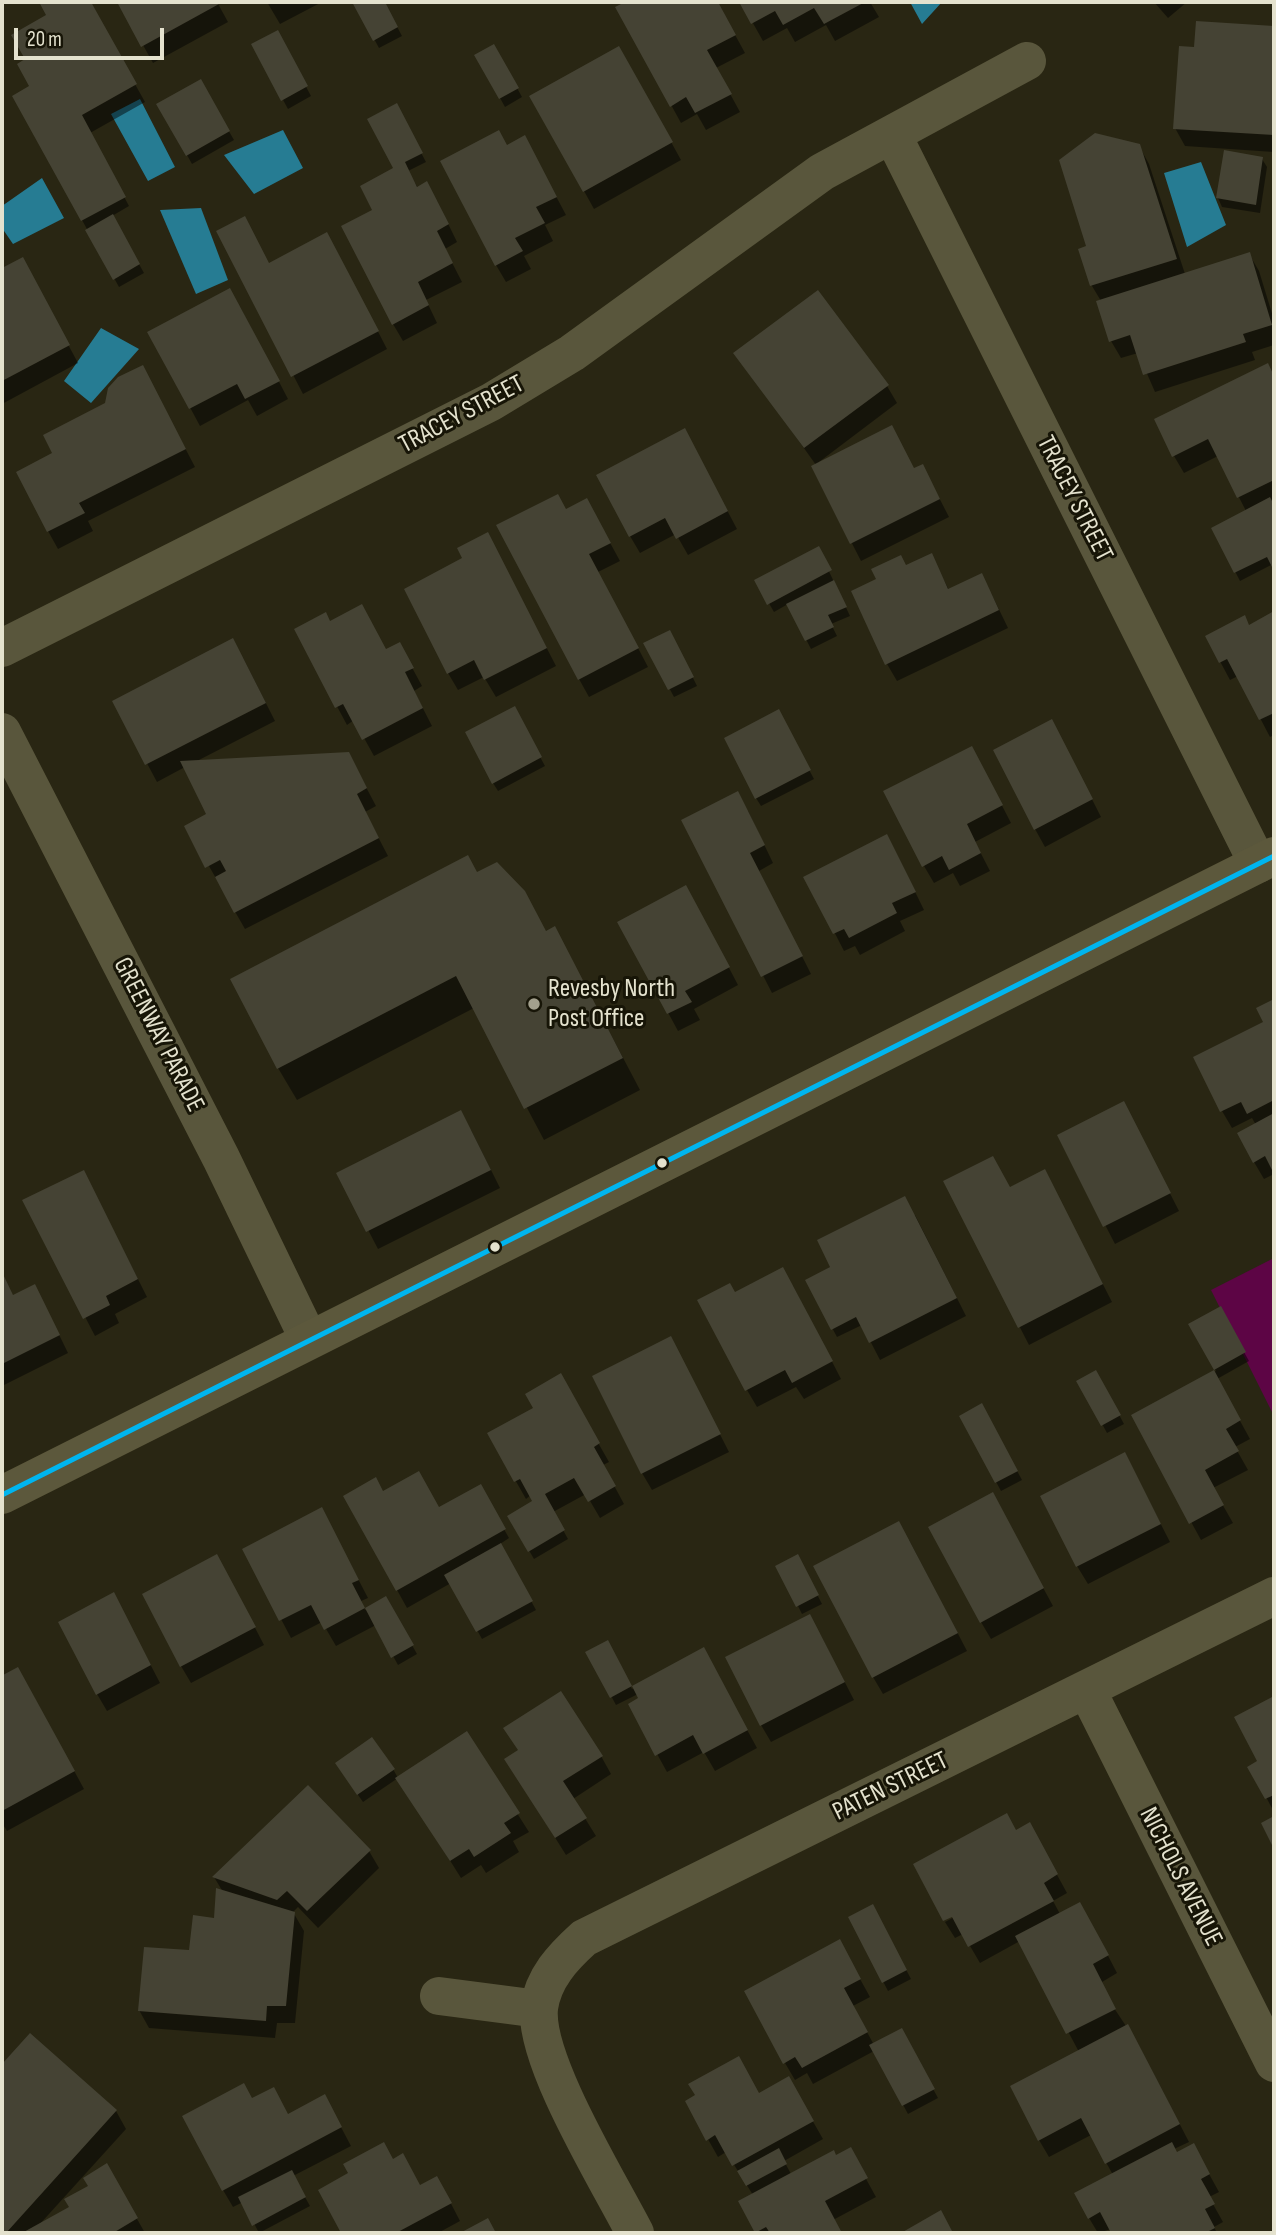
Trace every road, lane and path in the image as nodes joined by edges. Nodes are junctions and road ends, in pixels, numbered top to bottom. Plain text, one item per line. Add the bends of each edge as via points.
1 (1027, 61) dead end
2 (892, 134) junction
3 (2, 648) edge
4 (2, 732) edge
5 (1266, 860) edge
6 (309, 1340) junction
7 (2, 1495) edge
8 (1274, 1596) edge
9 (1087, 1690) junction
10 (439, 1996) dead end
11 (539, 2009) junction
12 (1274, 2063) edge
13 (635, 2233) edge

1 - 2 street, TRACEY STREET
2 - 3 street, TRACEY STREET via 786,196 572,353 491,402
2 - 5 street, TRACEY STREET
4 - 6 street, GREENWAY PARADE
5 - 6 main road
6 - 7 main road
8 - 9 street, PATEN STREET
9 - 11 street, PATEN STREET via 584,1938 562,1957 547,1982
9 - 12 street, NICHOLS AVENUE
10 - 11 street
11 - 13 street, PATEN STREET via 540,2037 550,2067

